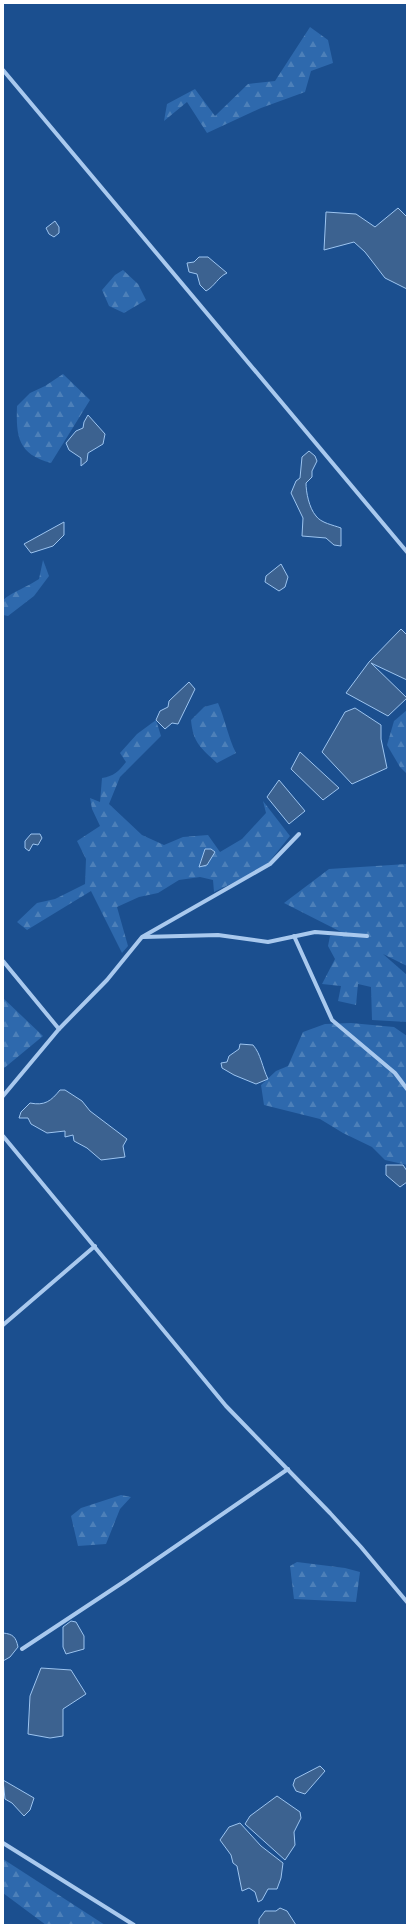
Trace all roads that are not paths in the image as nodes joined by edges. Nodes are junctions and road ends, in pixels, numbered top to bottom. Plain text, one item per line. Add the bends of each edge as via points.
1 (3, 70) edge
2 (407, 552) edge
3 (299, 834) dead end
4 (294, 936) junction
5 (367, 936) dead end
6 (142, 937) junction
7 (3, 961) edge
8 (59, 1029) junction
9 (407, 1089) edge
10 (3, 1096) edge
11 (3, 1136) edge
12 (95, 1246) junction
13 (3, 1325) edge
14 (288, 1470) junction
15 (407, 1602) edge
16 (22, 1649) dead end
17 (3, 1843) edge
18 (134, 1925) edge

1 - 2 street
3 - 6 street via 270,864
4 - 5 street via 315,932
4 - 6 street via 268,942 218,935
4 - 9 street via 332,1020 395,1073
6 - 8 street via 107,980
7 - 8 street
8 - 10 street
11 - 12 street
12 - 13 street
12 - 14 street via 226,1406
14 - 15 street via 361,1547
14 - 16 street
17 - 18 street

